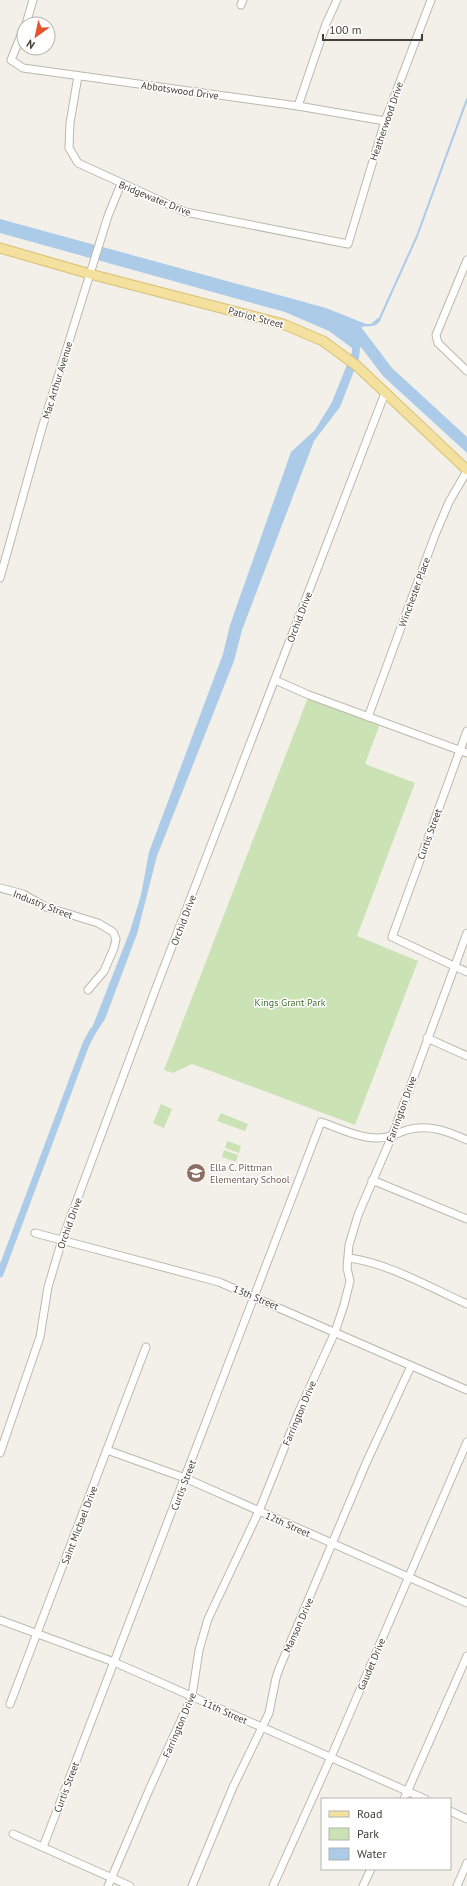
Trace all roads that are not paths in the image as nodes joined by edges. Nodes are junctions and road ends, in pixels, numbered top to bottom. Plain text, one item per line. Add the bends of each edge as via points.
1 (33, 0) edge
2 (337, 0) edge
3 (431, 0) edge
4 (28, 16) edge
5 (16, 48) edge
6 (78, 76) junction
7 (298, 106) junction
8 (385, 121) junction
9 (120, 184) junction
10 (348, 244) joint
11 (0, 248) edge
12 (467, 260) edge
13 (90, 274) junction
14 (467, 371) edge
15 (385, 393) junction
16 (467, 470) edge
17 (0, 578) edge
18 (275, 680) junction
19 (368, 717) junction
20 (467, 731) edge
21 (463, 752) edge
22 (0, 888) edge
23 (467, 933) edge
24 (454, 966) junction
25 (467, 972) edge
26 (88, 990) dead end
27 (427, 1038) junction
28 (467, 1056) edge
29 (392, 1136) junction
30 (467, 1140) edge
31 (372, 1180) junction
32 (467, 1219) edge
33 (35, 1233) dead end
34 (62, 1240) junction
35 (349, 1258) junction
36 (254, 1296) junction
37 (467, 1304) edge
38 (335, 1332) junction
39 (146, 1347) dead end
40 (412, 1366) junction
41 (467, 1390) edge
42 (467, 1442) edge
43 (107, 1450) junction
44 (0, 1453) edge
45 (185, 1478) junction
46 (259, 1511) junction
47 (333, 1545) junction
48 (408, 1577) junction
49 (467, 1603) edge
50 (0, 1620) edge
51 (37, 1634) junction
52 (467, 1656) edge
53 (114, 1662) junction
54 (192, 1696) junction
55 (10, 1704) dead end
56 (263, 1728) junction
57 (331, 1757) junction
58 (407, 1791) junction
59 (404, 1798) edge
60 (423, 1798) edge
61 (451, 1811) edge
62 (467, 1819) edge
63 (13, 1834) dead end
64 (43, 1847) junction
65 (467, 1863) edge
66 (371, 1870) edge
67 (112, 1878) junction
68 (108, 1886) edge
69 (130, 1886) edge
70 (192, 1886) edge
71 (273, 1886) edge
72 (363, 1886) edge
73 (457, 1886) edge

1 - 4 street
2 - 7 street via 326,24
3 - 8 street, Heatherwood Drive
5 - 6 street, Abbotswood Drive via 11,60 23,68
6 - 7 street, Abbotswood Drive
6 - 9 street, Bridgewater Drive via 70,123 69,148 78,163
7 - 8 street, Abbotswood Drive
8 - 10 street, Heatherwood Drive
9 - 10 street, Bridgewater Drive via 185,212
9 - 13 street, Mac Arthur Avenue
11 - 13 main road, Patriot Street
12 - 14 street via 436,335 438,343
13 - 15 main road, Patriot Street via 283,324 323,342 357,366
13 - 17 street, Mac Arthur Avenue via 42,428
15 - 16 main road, Patriot Street
15 - 18 street, Orchid Drive
16 - 19 street, Winchester Place via 449,502 435,535
18 - 19 street
18 - 34 street, Orchid Drive
19 - 21 street
20 - 21 street, Curtis Street
21 - 24 street, Curtis Street via 392,937
22 - 26 street, Industry Street via 23,894 46,907 98,923 113,932 116,939 114,948 104,971
23 - 24 street, Farrington Drive
24 - 25 street
24 - 27 street, Farrington Drive
27 - 28 street
27 - 29 street, Farrington Drive
29 - 30 street via 425,1127 446,1130
29 - 31 street, Farrington Drive
29 - 36 street, Curtis Street via 368,1138 321,1122
31 - 32 street
31 - 35 street, Farrington Drive via 349,1245
33 - 34 street, 13th Street
34 - 36 street, 13th Street via 178,1270
34 - 44 street, Orchid Drive via 48,1287 40,1337
35 - 37 street via 393,1271
35 - 38 street, Farrington Drive via 347,1268 350,1281
36 - 38 street, 13th Street
36 - 45 street, Curtis Street
38 - 40 street, 13th Street
38 - 46 street, Farrington Drive
39 - 43 street, Saint Michael Drive
40 - 41 street, 13th Street
40 - 47 street, Manson Drive via 367,1461
42 - 48 street, Gaudet Drive
43 - 45 street, 12th Street
43 - 51 street, Saint Michael Drive
45 - 46 street, 12th Street
45 - 53 street, Curtis Street
46 - 47 street, 12th Street
46 - 54 street, Farrington Drive via 208,1619 199,1650
47 - 48 street, 12th Street
47 - 56 street, Manson Drive via 279,1669 272,1704
48 - 49 street, 12th Street
48 - 57 street, Gaudet Drive
50 - 51 street, 11th Street
51 - 53 street, 11th Street
51 - 55 street, Saint Michael Drive
52 - 58 street
53 - 54 street, 11th Street
53 - 64 street, Curtis Street
54 - 56 street, 11th Street
54 - 67 street, Farrington Drive
56 - 57 street, 11th Street
56 - 70 street, Manson Drive via 233,1787
57 - 58 street, 11th Street
57 - 71 street, Gaudet Drive
58 - 59 street
58 - 60 street, 11th Street
61 - 62 street
63 - 64 street
64 - 67 street
65 - 73 street
66 - 72 street
67 - 68 street, Farrington Drive
67 - 69 street

